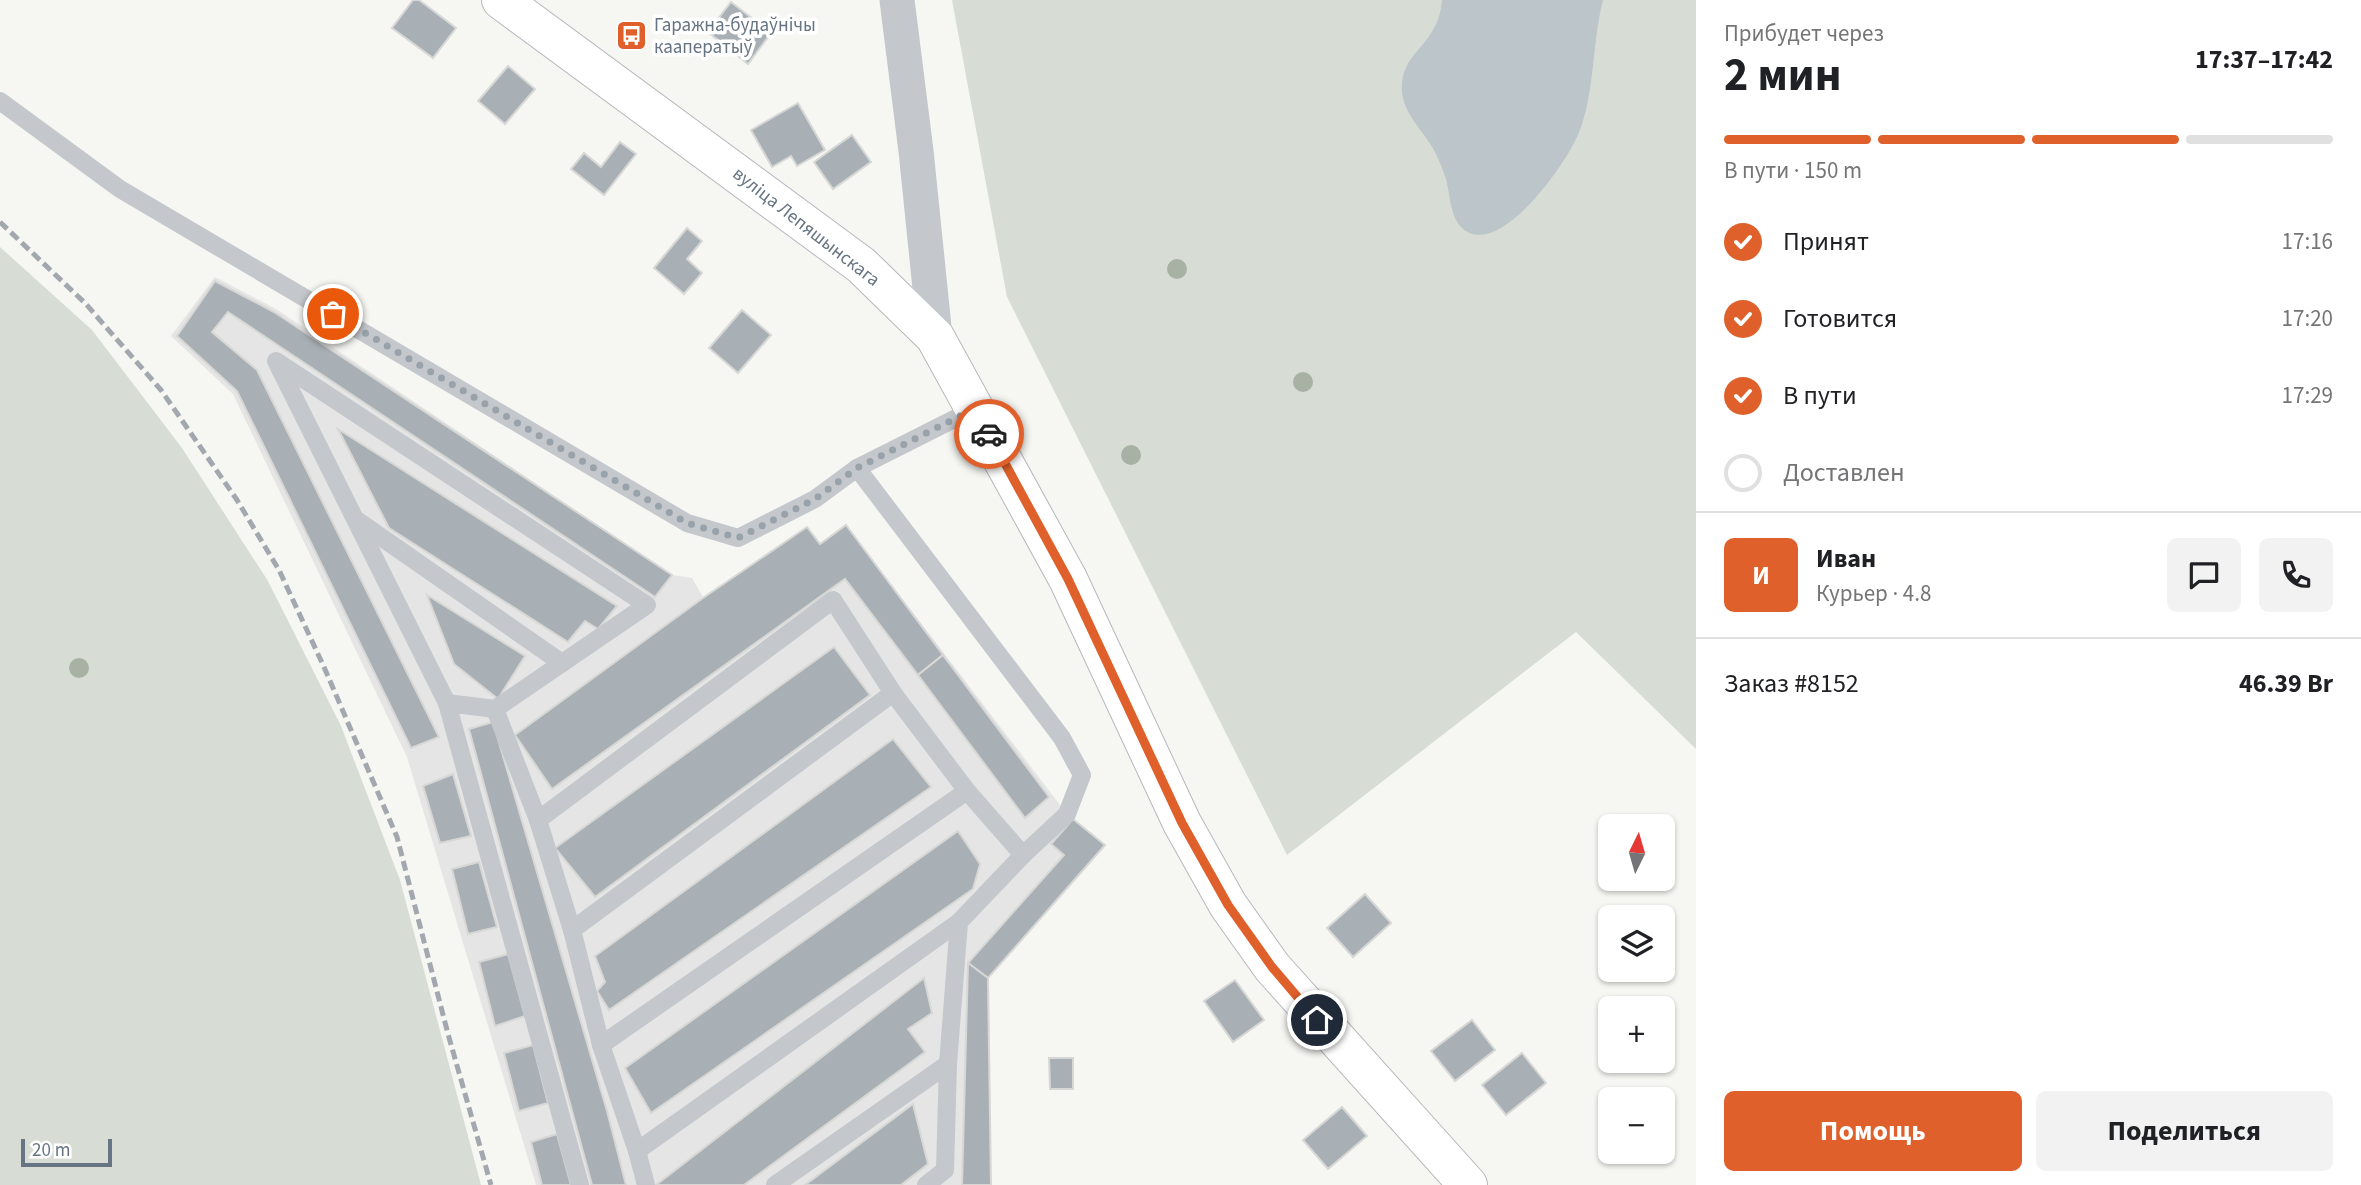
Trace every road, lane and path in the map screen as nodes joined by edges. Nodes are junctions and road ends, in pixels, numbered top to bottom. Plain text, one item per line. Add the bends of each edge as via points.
1 (501, 0) edge
2 (897, 0) edge
3 (0, 101) edge
4 (935, 337) junction
5 (974, 409) junction
6 (857, 468) junction
7 (355, 519) junction
8 (562, 663) junction
9 (893, 693) junction
10 (447, 703) junction
11 (495, 709) junction
12 (967, 791) junction
13 (538, 820) junction
14 (1023, 855) junction
15 (959, 922) junction
16 (572, 930) junction
17 (601, 1045) junction
18 (948, 1065) junction
19 (637, 1151) junction
20 (580, 1185) edge
21 (646, 1185) edge
22 (775, 1185) edge
23 (926, 1185) edge
24 (1468, 1185) edge

1 - 4 street, вуліца Лепяшынскага via 861,265
2 - 4 street
3 - 6 lane via 120,189 687,523 738,538 815,499
4 - 5 street, вуліца Лепяшынскага
5 - 6 lane
5 - 24 street, вуліца Лепяшынскага via 1068,579 1182,823 1228,905 1272,967
6 - 14 lane via 1062,738 1082,775 1067,814
7 - 8 lane
7 - 8 lane via 276,361 647,605
7 - 10 lane
8 - 11 lane
9 - 12 lane
9 - 13 lane via 833,600
9 - 16 lane
10 - 11 lane
10 - 20 lane
11 - 13 lane
12 - 14 lane
12 - 17 lane
13 - 16 lane
14 - 15 lane
15 - 18 lane
15 - 19 lane
16 - 17 lane
17 - 19 lane
18 - 22 lane
18 - 23 lane via 945,1170
19 - 21 lane

